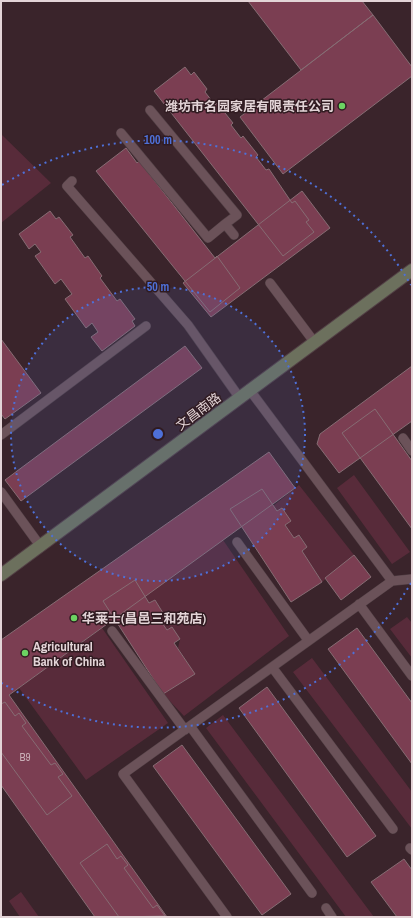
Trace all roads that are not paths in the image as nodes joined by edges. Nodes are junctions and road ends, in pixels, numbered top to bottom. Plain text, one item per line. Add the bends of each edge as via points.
1 (150, 110) dead end
2 (121, 134) dead end
3 (72, 181) dead end
4 (225, 224) junction
5 (234, 236) dead end
6 (412, 270) edge
7 (270, 283) dead end
8 (146, 326) dead end
9 (315, 343) junction
10 (249, 390) junction
11 (239, 397) junction
12 (1, 436) edge
13 (403, 438) dead end
14 (412, 451) edge
15 (1, 492) edge
16 (236, 542) dead end
17 (41, 547) junction
18 (1, 575) edge
19 (412, 578) edge
20 (392, 581) junction
21 (359, 604) junction
22 (112, 631) dead end
23 (308, 640) junction
24 (272, 667) junction
25 (412, 676) edge
26 (188, 728) junction
27 (393, 829) dead end
28 (312, 893) dead end
29 (326, 908) dead end
30 (227, 917) edge
31 (332, 917) edge

1 - 4 lane via 237,215
2 - 4 lane via 208,238
3 - 11 lane via 67,186 188,325
4 - 5 lane
6 - 9 street, 文昌南路
7 - 9 lane
8 - 12 lane
9 - 10 street, 文昌南路
10 - 11 street, 文昌南路
10 - 20 lane
11 - 17 street, 文昌南路
13 - 14 lane
15 - 17 lane
16 - 23 lane
17 - 18 street, 文昌南路
19 - 20 lane
20 - 21 lane
21 - 23 lane
21 - 25 lane
22 - 26 lane
23 - 24 lane
24 - 26 lane
24 - 27 lane
26 - 28 lane
26 - 30 lane via 123,774
29 - 31 lane

